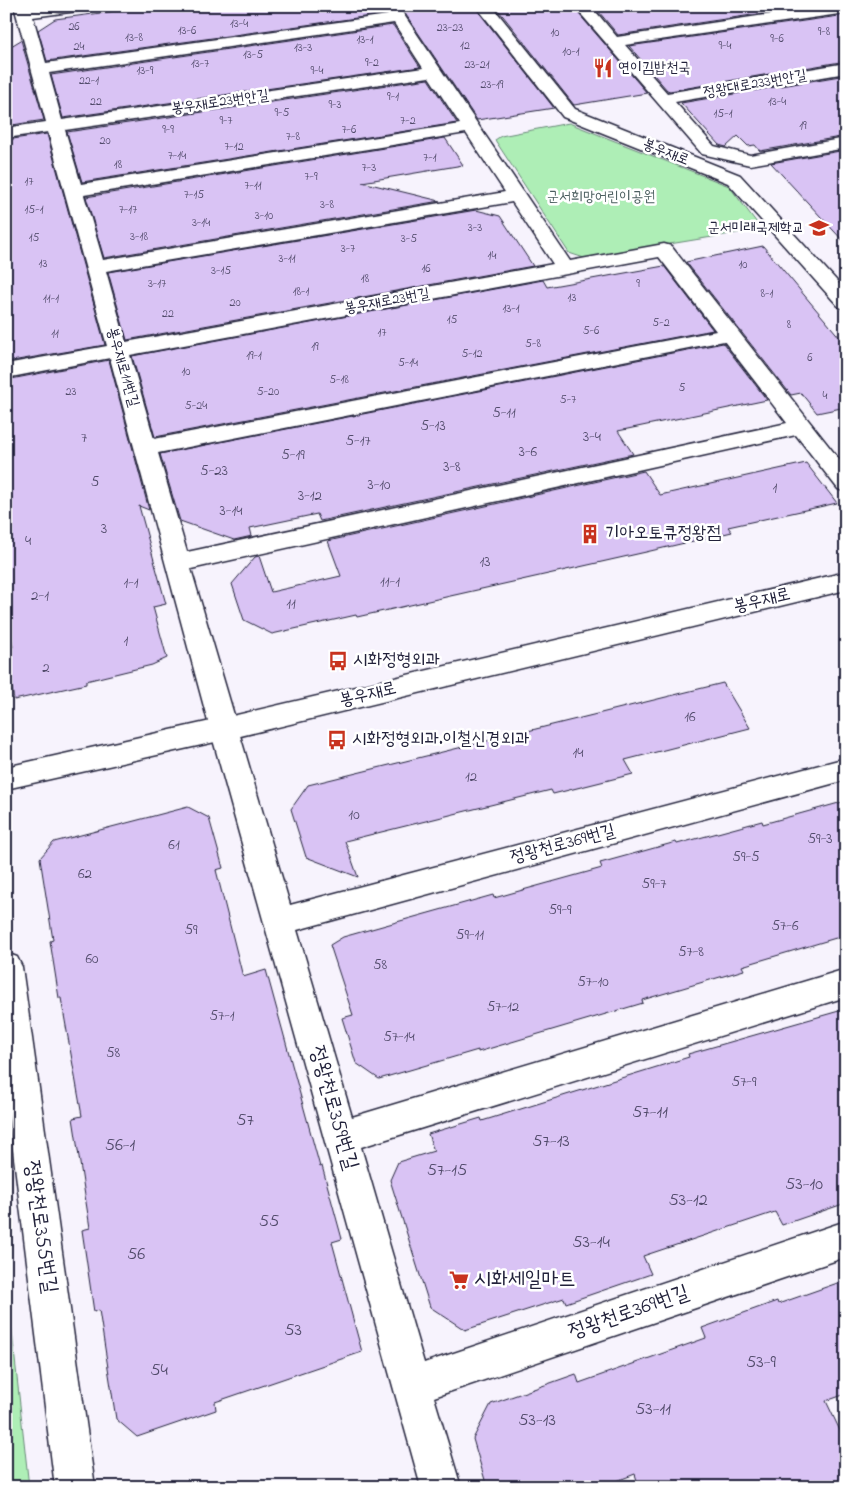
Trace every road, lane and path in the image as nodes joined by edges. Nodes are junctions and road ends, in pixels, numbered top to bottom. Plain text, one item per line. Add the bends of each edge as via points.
1 (77, 6) edge
2 (484, 6) edge
3 (582, 6) edge
4 (846, 8) edge
5 (23, 10) edge
6 (394, 12) edge
7 (613, 42) junction
8 (846, 68) edge
9 (40, 69) junction
10 (434, 71) junction
11 (663, 99) junction
12 (56, 126) junction
13 (472, 127) junction
14 (6, 133) edge
15 (846, 143) edge
16 (74, 191) junction
17 (516, 196) junction
18 (95, 267) junction
19 (565, 268) junction
20 (846, 303) edge
21 (730, 334) junction
22 (119, 350) junction
23 (6, 370) edge
24 (802, 427) junction
25 (146, 448) junction
26 (846, 484) edge
27 (178, 563) junction
28 (846, 581) edge
29 (224, 729) junction
30 (846, 769) edge
31 (6, 778) edge
32 (280, 921) junction
33 (6, 967) edge
34 (846, 983) edge
35 (341, 1137) junction
36 (846, 1239) edge
37 (412, 1386) junction
38 (75, 1487) edge
39 (441, 1487) edge

1 - 5 street
2 - 20 street, 봉우재로 via 569,113 734,179
3 - 7 street
4 - 7 street
5 - 9 street, 봉우재로11번길
6 - 9 street
6 - 10 street
7 - 11 street
8 - 11 street, 정왕대로233번안길
9 - 12 street, 봉우재로11번길
10 - 12 street, 봉우재로23번안길
10 - 13 street
11 - 15 street via 708,150 750,160
12 - 14 street, 봉우재로23번안길
12 - 16 street, 봉우재로11번길
13 - 16 street
13 - 17 street
16 - 18 street, 봉우재로11번길
17 - 18 street
17 - 19 street
18 - 22 street, 봉우재로11번길
19 - 21 street, 봉우재로23번길 via 664,250
19 - 22 street, 봉우재로23번길
21 - 24 street, 봉우재로23번길
21 - 25 street
22 - 23 street, 봉우재로23번길
22 - 25 street, 봉우재로11번길
24 - 26 street, 봉우재로23번길
24 - 27 street
25 - 27 street, 봉우재로11번길
27 - 29 street, 봉우재로11번길
28 - 29 street, 봉우재로
29 - 31 street, 봉우재로
29 - 32 street, 정왕천로359번길
30 - 32 street, 정왕천로369번길
32 - 35 street, 정왕천로359번길
33 - 38 street, 정왕천로355번길
34 - 35 street
35 - 37 street, 정왕천로359번길
36 - 37 street, 정왕천로369번길
37 - 39 street, 정왕천로359번길

